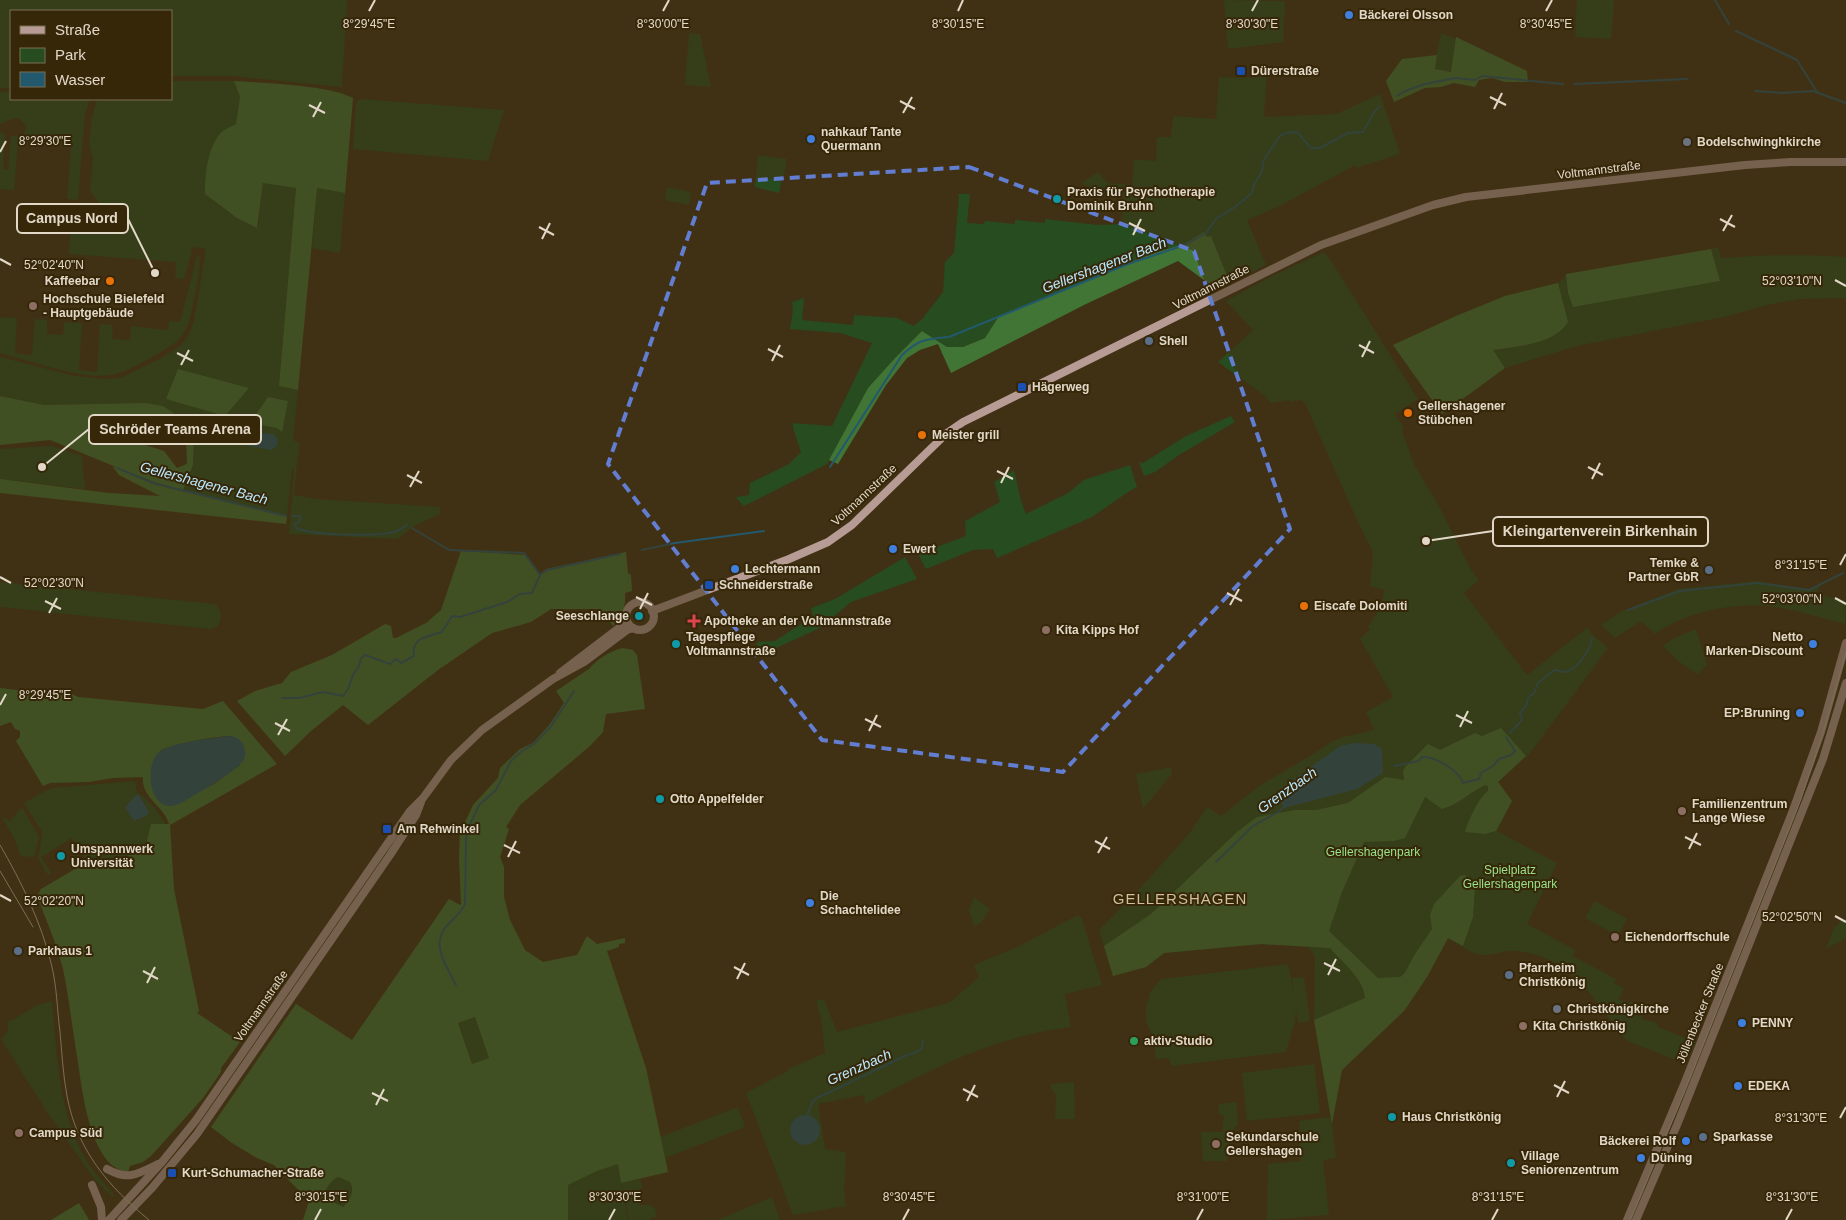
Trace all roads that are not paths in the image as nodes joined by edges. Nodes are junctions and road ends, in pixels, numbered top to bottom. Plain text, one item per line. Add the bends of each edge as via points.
1 (1846, 162) edge
2 (652, 611) junction
3 (626, 620) junction
4 (633, 628) junction
5 (1846, 643) edge
6 (553, 679) junction
7 (1846, 683) edge
8 (423, 798) junction
9 (162, 1162) junction
10 (107, 1168) dead end
11 (92, 1185) dead end
12 (102, 1220) edge
13 (109, 1220) edge
14 (121, 1220) edge
15 (1627, 1220) edge
16 (1636, 1220) edge

1 - 2 street, Voltmannstraße via 1745,165 1466,197 1433,205 1333,240 963,422 947,433 852,525 823,545
2 - 3 street via 646,604 634,603 627,610
2 - 4 street via 653,620 649,626 641,630
3 - 4 street
3 - 6 street, Voltmannstraße
4 - 6 street, Voltmannstraße via 571,671
5 - 15 street, Jöllenbecker Straße via 1821,732 1792,813
6 - 8 street, Voltmannstraße via 473,737 442,770
7 - 16 street, Jöllenbecker Straße via 1823,759
8 - 9 street, Voltmannstraße via 410,811 196,1120
8 - 14 street, Voltmannstraße via 390,855 197,1134
9 - 10 street via 132,1176 115,1174
9 - 13 street, Voltmannstraße
11 - 12 street via 101,1207

